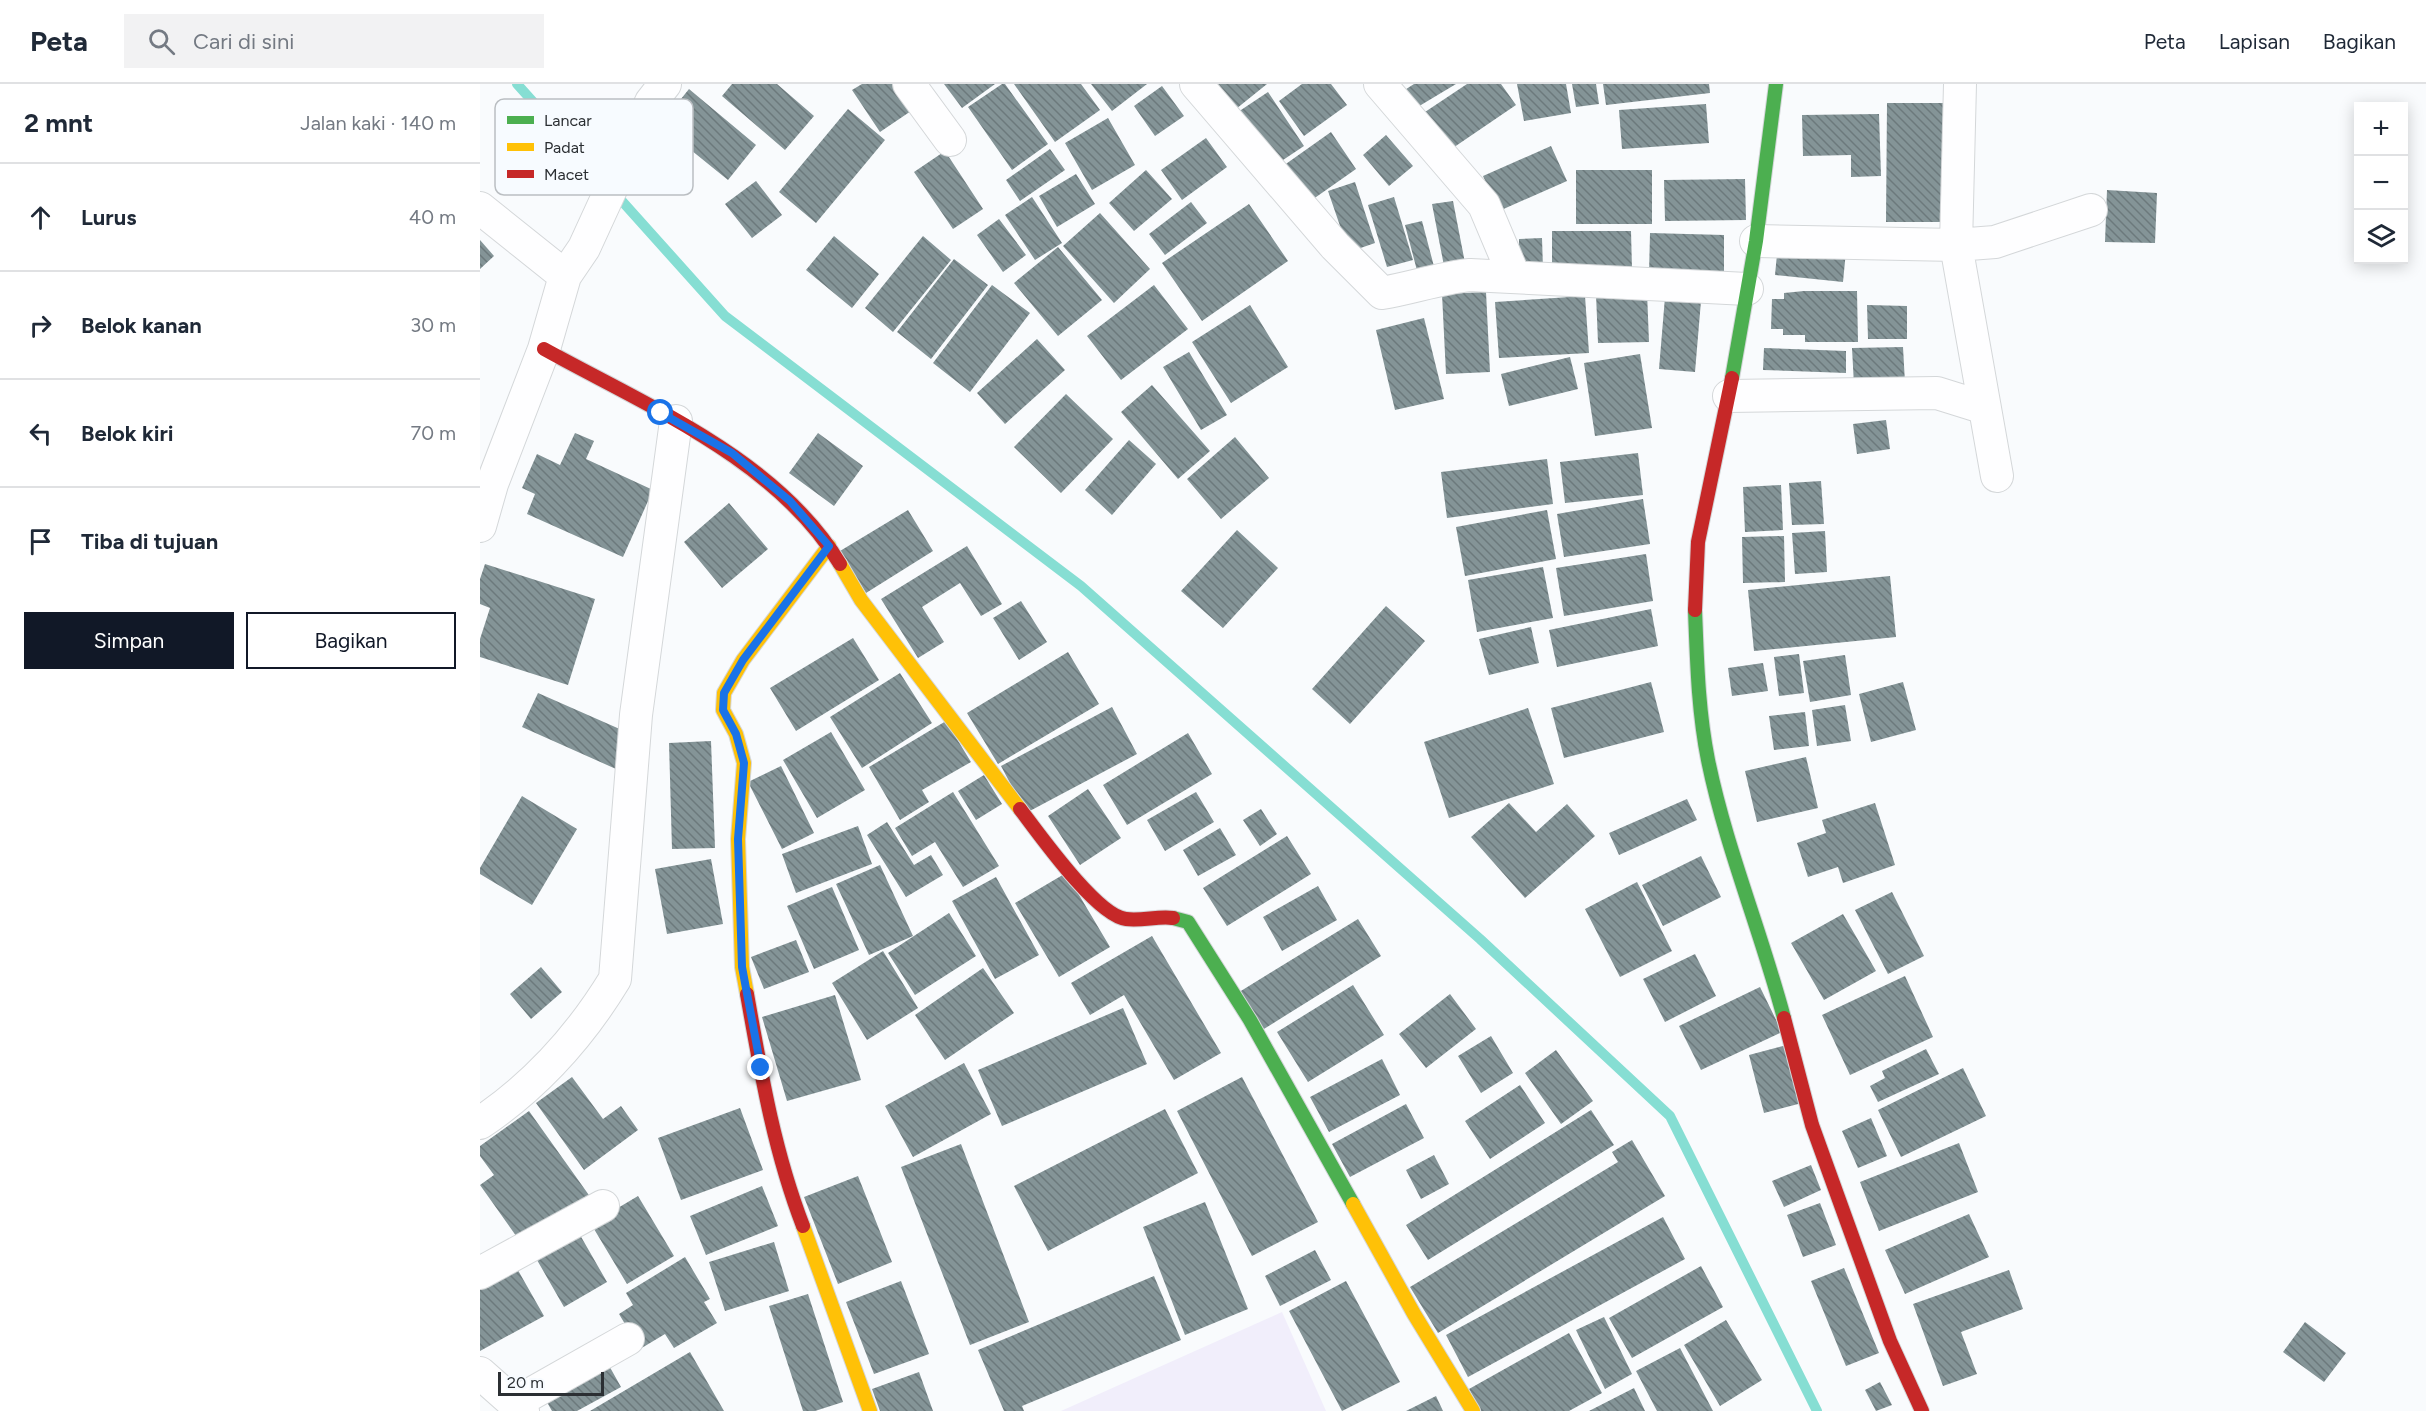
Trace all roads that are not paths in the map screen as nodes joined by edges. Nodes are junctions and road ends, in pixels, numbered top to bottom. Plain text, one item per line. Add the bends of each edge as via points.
1 (909, 84) edge
2 (1196, 84) edge
3 (1380, 84) edge
4 (1776, 84) edge
5 (1960, 84) edge
6 (950, 140) dead end
7 (609, 195) edge
8 (480, 208) edge
9 (2091, 210) dead end
10 (1756, 241) junction
11 (1956, 245) junction
12 (565, 276) junction
13 (1514, 276) junction
14 (1747, 289) junction
15 (544, 349) junction
16 (1729, 396) junction
17 (1985, 408) junction
18 (676, 421) junction
19 (1997, 476) dead end
20 (480, 526) edge
21 (829, 546) junction
22 (480, 1123) edge
23 (603, 1206) dead end
24 (480, 1273) edge
25 (628, 1339) dead end
26 (480, 1373) edge
27 (518, 1408) edge
28 (870, 1411) edge
29 (1473, 1411) edge
30 (1922, 1411) edge

1 - 6 street
2 - 13 street via 1335,246 1382,293 1447,277
3 - 13 street via 1484,205
4 - 10 street
5 - 11 street
7 - 12 street via 584,248
8 - 12 street
9 - 11 street via 1995,242
10 - 11 street
10 - 14 street
11 - 17 street
12 - 15 street
13 - 14 street
14 - 16 street
15 - 18 street
15 - 20 street
16 - 17 street via 1937,393
16 - 30 street via 1698,542 1698,693 1708,759 1728,840 1786,1020 1812,1125 1890,1341
17 - 19 street
18 - 21 street via 732,453 790,501
18 - 22 street via 636,715 615,979 596,1010 538,1078
21 - 28 street via 743,660 724,693 723,710 736,734 744,763 738,839 742,967 770,1120 791,1194
21 - 29 street via 861,600 968,743 1099,904 1124,919 1171,917 1188,922 1250,1020 1414,1314
23 - 24 street
25 - 27 street
26 - 27 street

